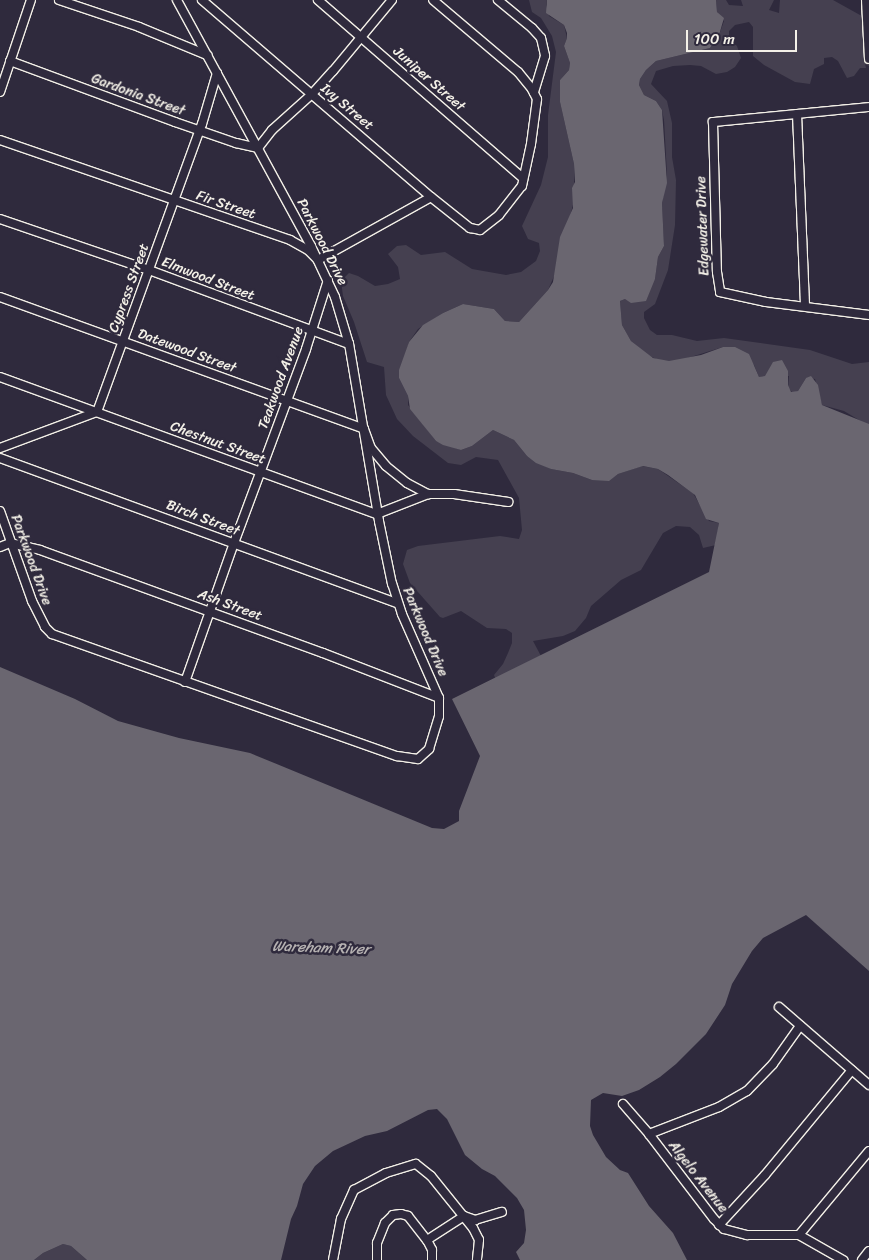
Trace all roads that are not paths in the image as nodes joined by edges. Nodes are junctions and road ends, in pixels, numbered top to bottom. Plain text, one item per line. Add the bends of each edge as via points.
1 (31, 0) edge
2 (60, 0) edge
3 (176, 0) edge
4 (202, 0) edge
5 (318, 0) edge
6 (392, 0) edge
7 (433, 0) edge
8 (498, 0) edge
9 (866, 0) edge
10 (361, 37) junction
11 (207, 55) junction
12 (869, 59) edge
13 (10, 61) junction
14 (217, 73) junction
15 (0, 92) edge
16 (534, 92) junction
17 (312, 94) junction
18 (869, 107) edge
19 (797, 114) junction
20 (200, 131) junction
21 (0, 140) edge
22 (258, 148) junction
23 (523, 178) junction
24 (431, 197) junction
25 (174, 201) junction
26 (0, 219) edge
27 (318, 260) junction
28 (149, 270) junction
29 (328, 280) junction
30 (0, 298) edge
31 (805, 306) junction
32 (869, 315) edge
33 (312, 331) junction
34 (123, 341) junction
35 (349, 344) junction
36 (0, 377) edge
37 (287, 401) junction
38 (97, 412) junction
39 (364, 429) junction
40 (0, 448) edge
41 (0, 458) edge
42 (259, 471) junction
43 (428, 494) junction
44 (508, 502) dead end
45 (0, 511) edge
46 (377, 514) junction
47 (10, 543) junction
48 (234, 543) junction
49 (0, 547) edge
50 (397, 603) junction
51 (211, 611) junction
52 (185, 682) junction
53 (439, 698) junction
54 (779, 1007) dead end
55 (800, 1026) junction
56 (852, 1070) junction
57 (869, 1085) edge
58 (623, 1104) dead end
59 (650, 1134) junction
60 (869, 1151) edge
61 (502, 1212) dead end
62 (464, 1216) junction
63 (719, 1225) junction
64 (799, 1235) junction
65 (427, 1240) junction
66 (869, 1251) edge
67 (333, 1260) edge
68 (377, 1260) edge
69 (432, 1260) edge
70 (476, 1260) edge
71 (843, 1260) edge
72 (862, 1260) edge

1 - 13 street
2 - 11 street
3 - 11 street, Parkwood Drive
4 - 17 street, Ivy Street
5 - 10 street, Juniper Street
6 - 10 street
7 - 16 street via 518,72
8 - 16 street via 541,38 545,56
9 - 12 street
10 - 17 street
10 - 23 street, Juniper Street
11 - 14 street, Parkwood Drive
13 - 15 street
13 - 20 street, Gardonia Street
14 - 20 street, Cypress Street
14 - 22 street, Parkwood Drive
16 - 23 street via 537,107
17 - 22 street via 272,130
17 - 24 street, Ivy Street
18 - 19 street
19 - 31 street
19 - 31 street, Edgewater Drive via 713,122 717,272 720,292
20 - 22 street, Gardonia Street
20 - 25 street, Cypress Street
21 - 25 street, Fir Street
22 - 27 street, Parkwood Drive
23 - 24 street, Ivy Street via 519,190 499,215 486,227 477,230
24 - 27 street
25 - 27 street, Fir Street via 290,240
25 - 28 street, Cypress Street
26 - 28 street, Elmwood Street
27 - 29 street, Parkwood Drive
28 - 33 street, Elmwood Street
28 - 34 street, Cypress Street
29 - 33 street, Teakwood Avenue
29 - 35 street, Parkwood Drive
30 - 34 street, Datewood Street
31 - 32 street, Edgewater Drive
33 - 35 street, Elmwood Street
33 - 37 street, Teakwood Avenue
34 - 37 street, Datewood Street
34 - 38 street, Cypress Street
35 - 39 street, Parkwood Drive
36 - 38 street, Chestnut Street
37 - 39 street, Datewood Street
37 - 42 street, Teakwood Avenue
38 - 40 street
38 - 42 street, Chestnut Street
39 - 43 street via 371,448 386,466 407,484
39 - 46 street, Parkwood Drive
41 - 48 street, Birch Street
42 - 46 street, Chestnut Street
42 - 48 street, Teakwood Avenue
43 - 44 street via 454,494
43 - 46 street
45 - 47 street, Parkwood Drive
46 - 50 street, Parkwood Drive
47 - 49 street
47 - 51 street, Ash Street via 40,550
47 - 52 street, Parkwood Drive via 32,601 50,632
48 - 50 street, Birch Street
48 - 51 street, Teakwood Avenue
50 - 53 street, Parkwood Drive
51 - 52 street, Teakwood Avenue
51 - 53 street, Ash Street
52 - 53 street, Parkwood Drive via 412,760 423,756 432,743 439,716
54 - 55 street
55 - 56 street
55 - 59 street via 766,1072 747,1091 719,1107
56 - 57 street
56 - 63 street
58 - 59 street, Algelo Avenue
59 - 63 street, Algelo Avenue
60 - 64 street
61 - 62 street via 475,1220
62 - 65 street
62 - 67 street via 419,1165 398,1169 366,1182 352,1193 341,1218
62 - 70 street via 478,1236
63 - 64 street, Algelo Avenue via 743,1235
64 - 71 street, Algelo Avenue
65 - 68 street via 406,1215 393,1215 385,1223 376,1243
65 - 69 street via 433,1252
66 - 72 street

